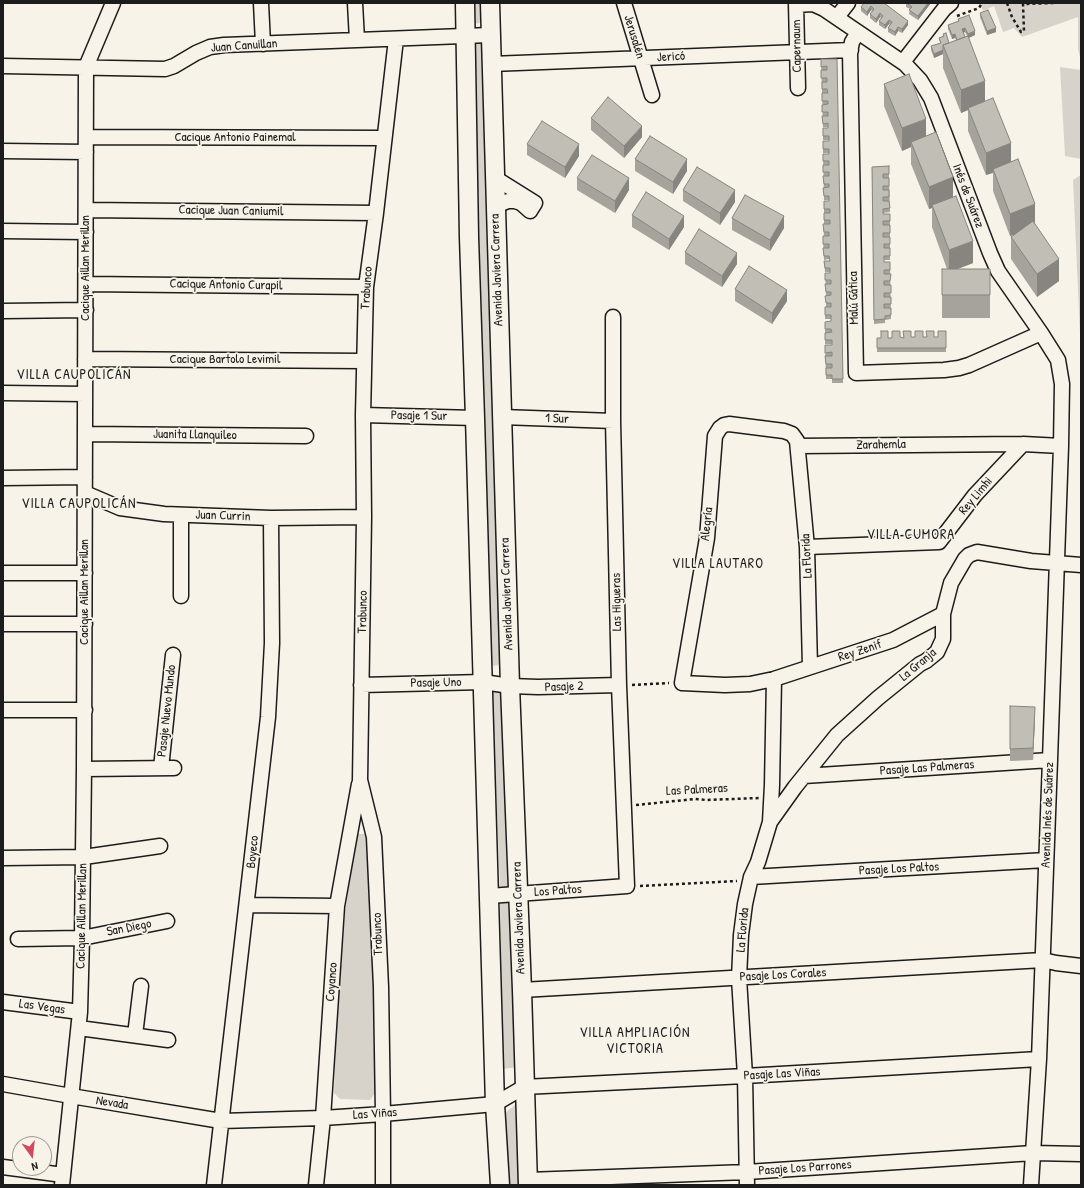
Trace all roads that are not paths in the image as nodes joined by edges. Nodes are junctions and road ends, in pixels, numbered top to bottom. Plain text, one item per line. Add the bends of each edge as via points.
1 (113, 3) edge
2 (262, 3) edge
3 (355, 3) edge
4 (465, 3) edge
5 (490, 3) edge
6 (624, 3) edge
7 (848, 3) edge
8 (951, 3) edge
9 (796, 4) edge
10 (837, 17) junction
11 (858, 32) junction
12 (490, 35) junction
13 (466, 36) junction
14 (396, 39) junction
15 (357, 40) junction
16 (263, 44) junction
17 (851, 50) junction
18 (797, 52) junction
19 (641, 59) junction
20 (903, 62) junction
21 (491, 64) junction
22 (3, 66) edge
23 (86, 67) junction
24 (798, 88) dead end
25 (652, 95) dead end
26 (86, 137) junction
27 (384, 138) junction
28 (3, 151) edge
29 (86, 152) junction
30 (495, 178) junction
31 (495, 206) junction
32 (86, 210) junction
33 (376, 213) junction
34 (3, 231) edge
35 (86, 232) junction
36 (86, 284) junction
37 (366, 287) junction
38 (86, 310) junction
39 (3, 311) edge
40 (613, 317) dead end
41 (1041, 333) junction
42 (86, 359) junction
43 (364, 361) junction
44 (3, 393) edge
45 (85, 394) junction
46 (363, 415) junction
47 (502, 417) junction
48 (475, 418) junction
49 (613, 420) junction
50 (85, 434) junction
51 (306, 436) dead end
52 (1023, 444) junction
53 (798, 446) junction
54 (1061, 446) junction
55 (85, 477) junction
56 (3, 478) edge
57 (85, 493) junction
58 (181, 515) junction
59 (364, 517) junction
60 (271, 518) junction
61 (807, 547) junction
62 (1057, 562) junction
63 (1081, 565) edge
64 (3, 573) edge
65 (85, 573) junction
66 (181, 596) dead end
67 (943, 614) junction
68 (3, 624) edge
69 (85, 624) junction
70 (173, 655) dead end
71 (810, 667) junction
72 (774, 680) junction
73 (483, 682) junction
74 (361, 685) junction
75 (619, 685) junction
76 (510, 686) junction
77 (3, 710) edge
78 (84, 710) junction
79 (1050, 760) junction
80 (84, 769) junction
81 (804, 776) junction
82 (360, 780) junction
83 (770, 822) junction
84 (160, 846) dead end
85 (84, 857) junction
86 (3, 858) edge
87 (1046, 860) junction
88 (751, 877) junction
89 (627, 886) joint
90 (518, 894) junction
91 (489, 896) junction
92 (247, 904) junction
93 (337, 906) junction
94 (167, 921) dead end
95 (82, 938) junction
96 (18, 939) dead end
97 (1043, 960) junction
98 (1081, 966) edge
99 (739, 978) junction
100 (141, 986) dead end
101 (522, 990) junction
102 (3, 1002) edge
103 (80, 1012) junction
104 (79, 1028) junction
105 (135, 1035) junction
106 (168, 1040) dead end
107 (1039, 1059) junction
108 (745, 1076) junction
109 (3, 1084) edge
110 (524, 1087) junction
111 (71, 1096) junction
112 (495, 1104) junction
113 (384, 1114) junction
114 (323, 1118) junction
115 (221, 1121) junction
116 (1033, 1152) junction
117 (1081, 1154) edge
118 (3, 1167) edge
119 (747, 1178) edge
120 (63, 1180) edge
121 (528, 1183) edge
122 (214, 1185) edge
123 (316, 1185) edge
124 (383, 1185) edge
125 (500, 1185) edge
126 (1031, 1185) edge

1 - 23 street, Cacique Aillan Merillan
2 - 16 street
3 - 15 street
4 - 13 main road, Avenida Javiera Carrera
5 - 12 main road, Avenida Javiera Carrera
6 - 19 street, Jerusalén
7 - 10 street
8 - 20 street
9 - 10 street, Inés de Suárez via 813,4
9 - 18 street, Capernaum
10 - 11 street, Inés de Suárez
11 - 17 street, Malú Gática
11 - 20 street, Inés de Suárez
12 - 13 street, Juan Canuillan
12 - 21 main road, Avenida Javiera Carrera
13 - 14 street, Juan Canuillan
13 - 48 main road, Avenida Javiera Carrera
14 - 15 street, Juan Canuillan
14 - 27 street, Trabunco
15 - 16 street, Juan Canuillan
16 - 23 street, Juan Canuillan via 210,47 165,69
17 - 18 street, Jericó
17 - 41 street, Malú Gática via 856,373 959,368
18 - 19 street, Jericó
18 - 24 street, Capernaum
19 - 21 street, Jericó
19 - 25 street, Jerusalén
20 - 41 street, Inés de Suárez via 920,80 930,98 998,271
21 - 30 main road, Avenida Javiera Carrera
22 - 23 street, Juan Canuillan
23 - 26 street, Cacique Aillan Merillan
26 - 27 street, Cacique Antonio Painemal
26 - 29 street, Cacique Aillan Merillan
27 - 33 street, Trabunco
28 - 29 street
29 - 32 street, Cacique Aillan Merillan
30 - 31 main road, Avenida Javiera Carrera
30 - 31 street via 532,207 515,201
31 - 47 main road, Avenida Javiera Carrera
32 - 33 street, Cacique Juan Caniumil
32 - 35 street, Cacique Aillan Merillan
33 - 37 street, Trabunco
34 - 35 street
35 - 36 street, Cacique Aillan Merillan
36 - 37 street, Cacique Antonio Curapil
36 - 38 street, Cacique Aillan Merillan
37 - 43 street, Trabunco
38 - 39 street
38 - 42 street, Cacique Aillan Merillan
40 - 49 street, Las Higueras
41 - 54 street, Inés de Suárez via 1058,360 1062,384
42 - 43 street, Cacique Bartolo Levimil
42 - 45 street, Cacique Aillan Merillan
43 - 46 street, Trabunco
44 - 45 street
45 - 50 street, Cacique Aillan Merillan
46 - 48 street, Pasaje 1 Sur
46 - 59 street, Trabunco
47 - 49 street, 1 Sur
47 - 76 main road, Avenida Javiera Carrera
48 - 73 main road, Avenida Javiera Carrera
49 - 75 street, Las Higueras
50 - 51 street, Juanita Llanquileo
50 - 55 street, Cacique Aillan Merillan
52 - 53 street, Zarahemla
52 - 54 street, Zarahemla
52 - 61 street, Rey Limhi via 975,495 939,542
53 - 61 street, La Florida
53 - 72 street, Alegría via 795,437 788,432 729,424 720,428 715,436 707,538 682,683 725,685
54 - 62 street, Avenida Inés de Suárez
55 - 56 street
55 - 57 street, Cacique Aillan Merillan
57 - 58 street, Juan Currin via 120,508
57 - 65 street, Cacique Aillan Merillan
58 - 60 street, Juan Currin
58 - 66 street
59 - 60 street, Juan Currin
59 - 74 street, Trabunco
60 - 92 street, Boyeco via 272,642 268,717
61 - 71 street, La Florida
62 - 63 street, La Granja
62 - 67 street, La Granja via 973,553 965,558 951,583
62 - 79 street, Avenida Inés de Suárez
64 - 65 street
65 - 69 street, Cacique Aillan Merillan
67 - 71 street, Rey Zenif via 893,640
67 - 81 street, La Granja via 942,639 936,652 878,698 837,735
68 - 69 street
69 - 78 street, Cacique Aillan Merillan
70 - 80 street, Pasaje Nuevo Mundo via 167,768
71 - 72 street, Rey Zenif
72 - 83 street, La Florida
73 - 74 street, Pasaje Uno
73 - 76 street, Pasaje Uno
73 - 91 main road, Avenida Javiera Carrera
74 - 82 street, Trabunco
75 - 76 street, Pasaje 2
75 - 89 street, Las Higueras
76 - 90 main road, Avenida Javiera Carrera
77 - 78 street
78 - 80 street, Cacique Aillan Merillan
79 - 81 street, Pasaje Las Palmeras
79 - 87 street, Avenida Inés de Suárez
80 - 85 street, Cacique Aillan Merillan
81 - 83 street, La Granja
82 - 93 street, Coyanco
82 - 113 street, Trabunco via 374,837
83 - 88 street, La Florida
84 - 85 street
85 - 86 street
85 - 95 street, Cacique Aillan Merillan
87 - 88 street, Pasaje Los Paltos
87 - 97 street, Avenida Inés de Suárez
88 - 99 street, La Florida via 741,935
89 - 90 street, Los Paltos
90 - 91 street, Los Paltos
90 - 101 main road, Avenida Javiera Carrera
91 - 112 main road, Avenida Javiera Carrera
92 - 93 street
92 - 115 street, Boyeco
93 - 114 street, Coyanco
94 - 95 street, San Diego
95 - 96 street, San Diego
95 - 103 street, Cacique Aillan Merillan
97 - 98 street, Pasaje Los Corales
97 - 99 street, Pasaje Los Corales
97 - 107 street, Avenida Inés de Suárez
99 - 101 street, Pasaje Los Corales
99 - 108 street, La Florida
100 - 105 street
101 - 110 main road, Avenida Javiera Carrera
102 - 103 street, Las Vegas
103 - 104 street, Cacique Aillan Merillan
104 - 105 street, Las Vegas
104 - 111 street, Cacique Aillan Merillan
105 - 106 street, Las Vegas
107 - 108 street, Pasaje Las Viñas
107 - 116 street, Avenida Inés de Suárez
108 - 110 street, Pasaje Las Viñas
108 - 119 street, La Florida
109 - 111 street, Nevada
110 - 112 street, Las Viñas
110 - 121 main road, Avenida Javiera Carrera
111 - 115 street, Nevada
111 - 120 street, Cacique Aillan Merillan
112 - 113 street, Las Viñas
112 - 125 main road, Avenida Javiera Carrera
113 - 114 street, Las Viñas
113 - 124 street, Trabunco
114 - 115 street, Las Viñas
114 - 123 street, Coyanco
115 - 122 street, Boyeco
116 - 117 street, Pasaje Los Parrones
116 - 119 street, Pasaje Los Parrones
116 - 126 street, Avenida Inés de Suárez
118 - 120 street
119 - 121 street, Pasaje Los Parrones

